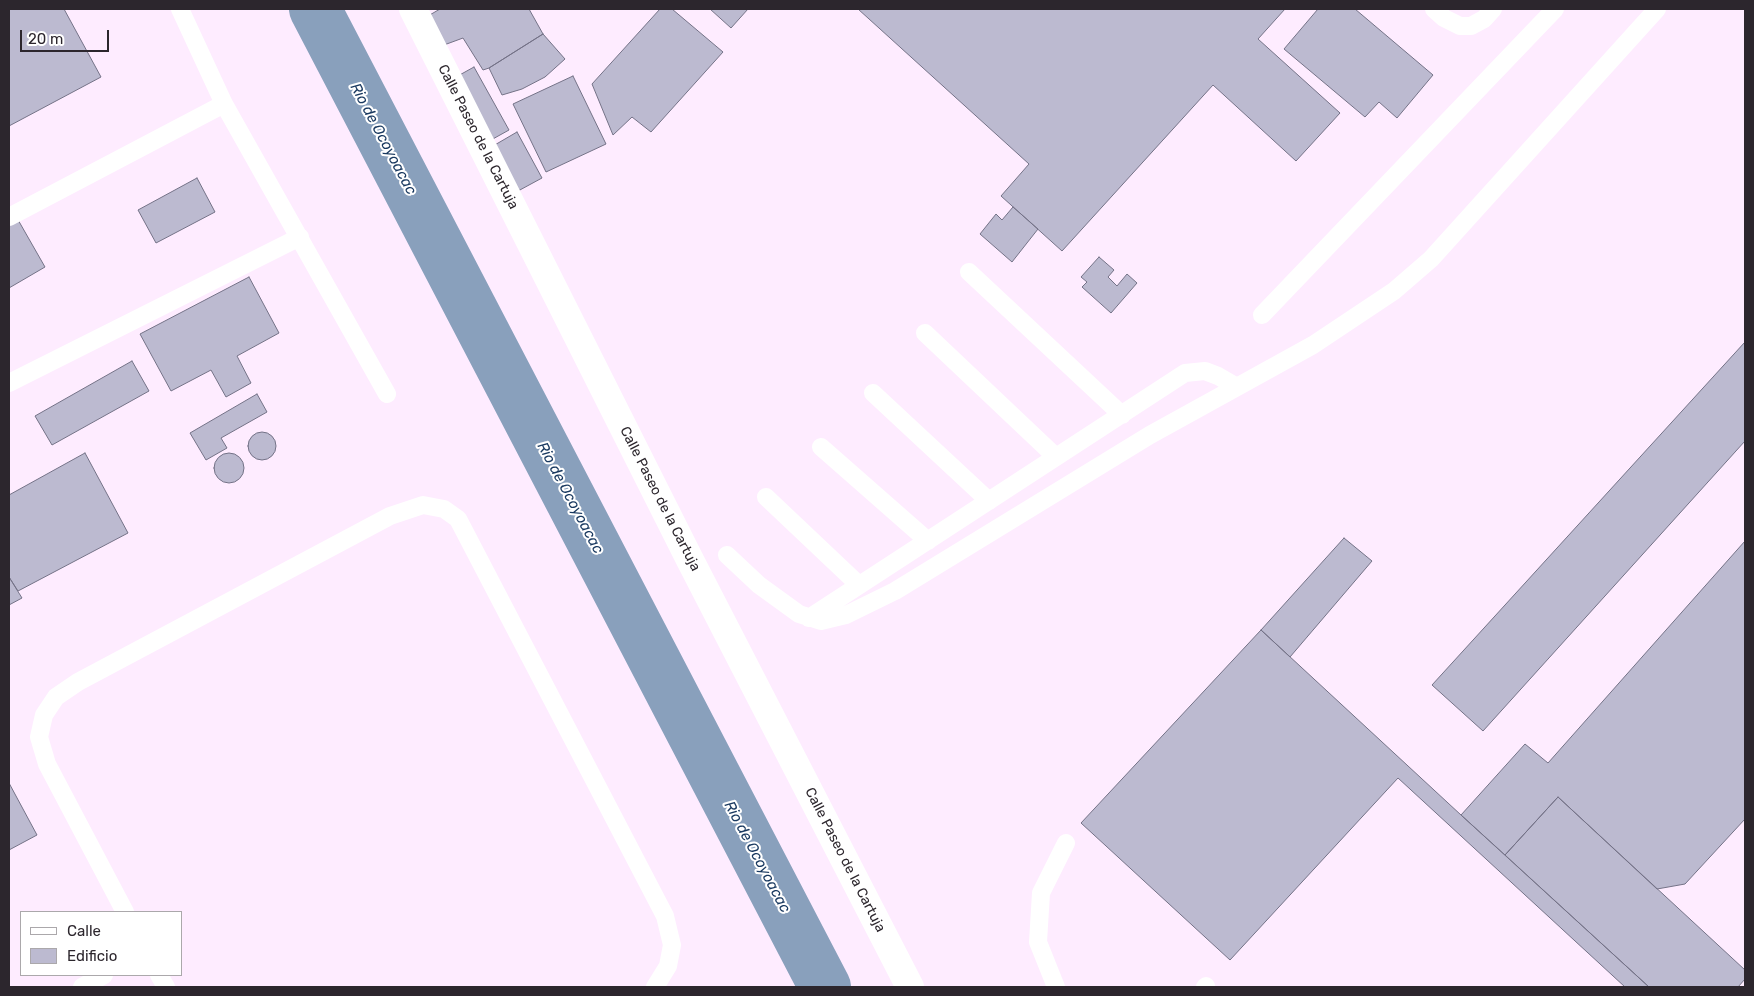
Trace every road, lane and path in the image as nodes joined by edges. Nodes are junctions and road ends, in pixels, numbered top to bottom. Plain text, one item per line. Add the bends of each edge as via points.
1 (180, 9) edge
2 (414, 9) edge
3 (1434, 9) edge
4 (1494, 9) edge
5 (1555, 9) edge
6 (1657, 9) edge
7 (224, 104) junction
8 (9, 217) edge
9 (300, 237) junction
10 (969, 272) dead end
11 (1262, 315) dead end
12 (925, 333) dead end
13 (9, 382) edge
14 (1237, 387) junction
15 (872, 393) dead end
16 (387, 394) dead end
17 (1122, 414) junction
18 (821, 446) dead end
19 (1056, 457) junction
20 (766, 497) dead end
21 (989, 501) junction
22 (928, 541) junction
23 (727, 555) dead end
24 (859, 586) junction
25 (809, 618) junction
26 (1066, 843) dead end
27 (124, 911) edge
28 (102, 976) edge
29 (160, 976) edge
30 (82, 987) edge
31 (166, 987) edge
32 (655, 987) edge
33 (910, 987) edge
34 (1056, 987) edge

1 - 7 lane
2 - 33 street, Calle Paseo de la Cartuja via 689,558
3 - 4 lane via 1460,26 1471,26
5 - 11 lane
6 - 14 lane via 1424,265 1394,291 1312,345
7 - 8 lane
7 - 9 lane
9 - 13 lane
9 - 16 lane
10 - 17 lane
12 - 19 lane
14 - 17 lane via 1205,371 1185,373
14 - 25 lane via 1150,434 895,591 846,614 821,621
15 - 21 lane
17 - 19 lane
18 - 22 lane
19 - 21 lane
20 - 24 lane
21 - 22 lane
22 - 24 lane
23 - 25 lane via 759,585
24 - 25 lane
26 - 34 lane via 1041,893 1038,942
27 - 32 lane via 47,764 39,737 44,715 56,697 78,682 390,516 423,506 444,509 458,519 665,916 672,945 668,966
28 - 30 lane
29 - 31 lane

